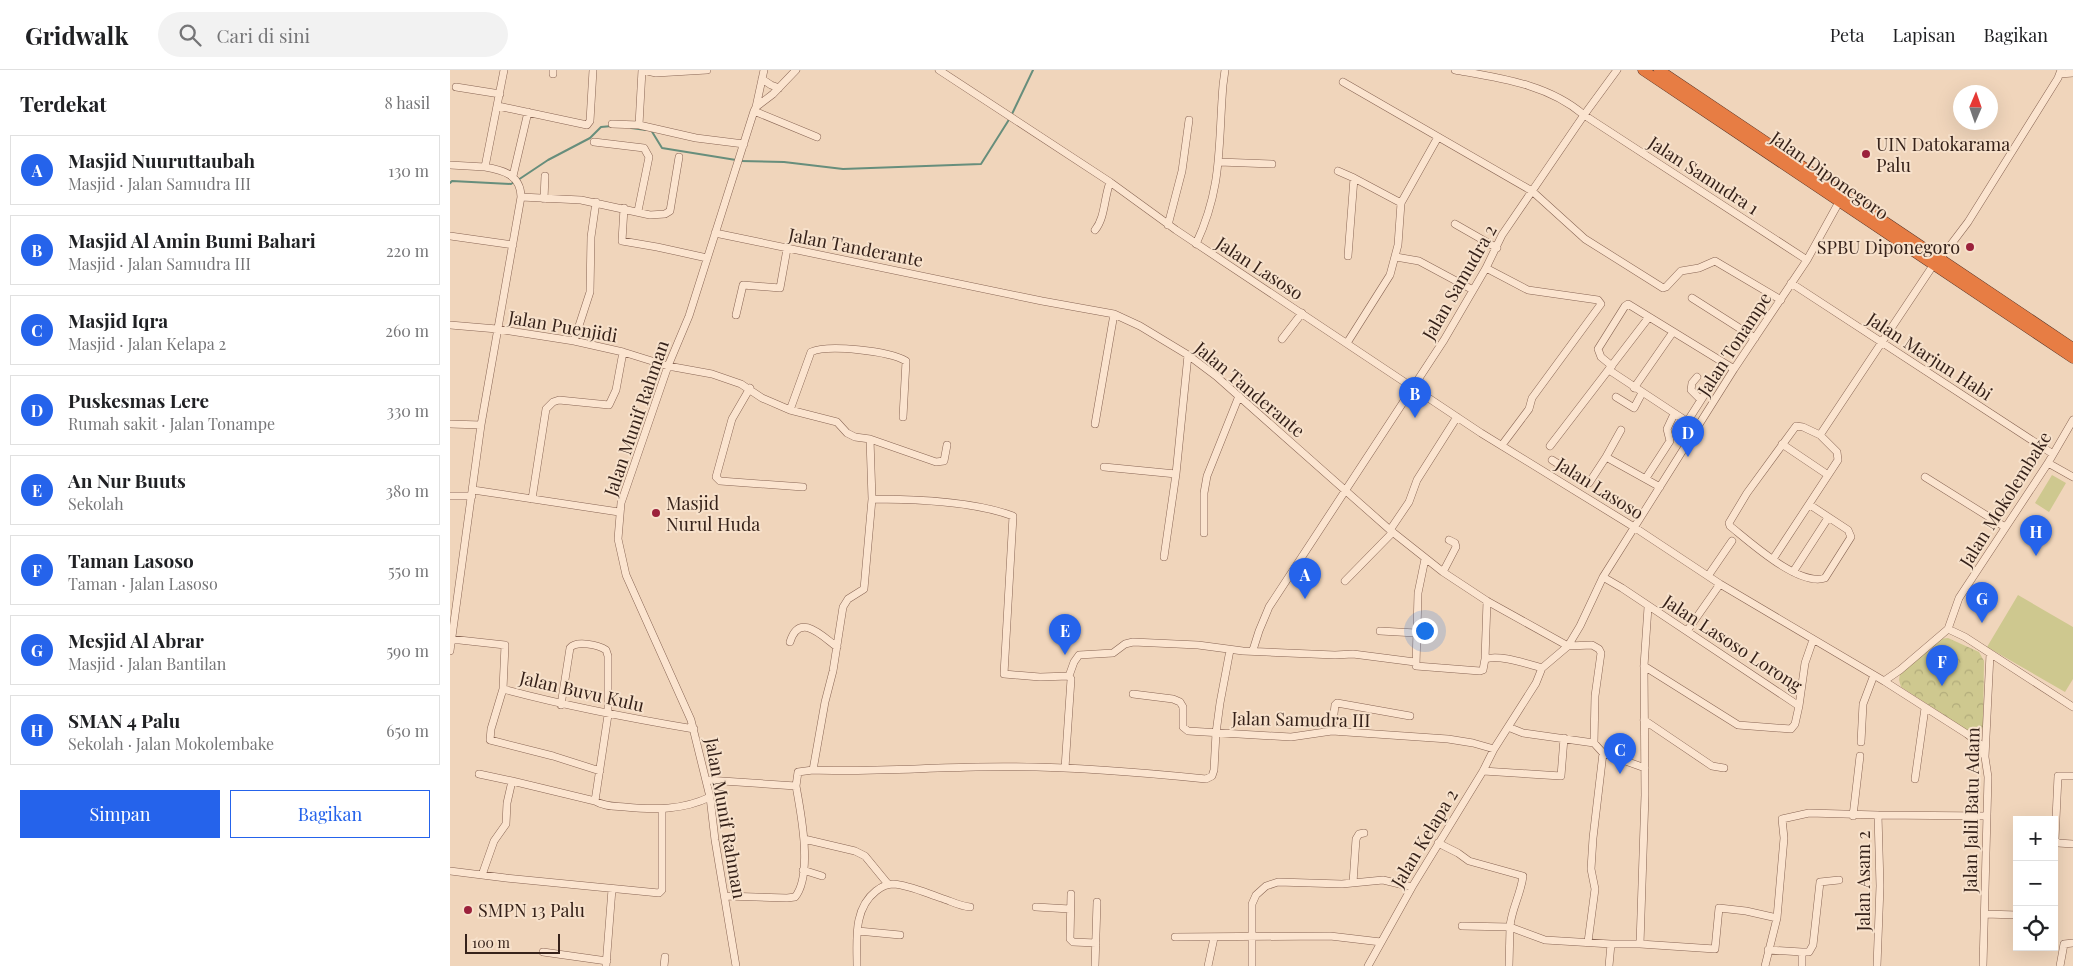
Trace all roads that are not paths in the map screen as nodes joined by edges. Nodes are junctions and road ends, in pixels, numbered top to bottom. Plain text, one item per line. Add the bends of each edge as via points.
1 (504, 70) edge
2 (593, 70) edge
3 (643, 70) edge
4 (707, 70) edge
5 (764, 70) edge
6 (796, 70) edge
7 (939, 70) edge
8 (1225, 70) edge
9 (1455, 70) edge
10 (1617, 70) edge
11 (1643, 70) edge
12 (1659, 70) edge
13 (663, 71) edge
14 (2060, 72) edge
15 (2073, 73) edge
16 (762, 79) junction
17 (1344, 82) dead end
18 (456, 87) dead end
19 (779, 88) junction
20 (500, 94) junction
21 (498, 106) junction
22 (755, 109) junction
23 (528, 112) junction
24 (1584, 115) junction
25 (1189, 120) dead end
26 (612, 124) dead end
27 (639, 126) junction
28 (1438, 136) junction
29 (817, 137) dead end
30 (594, 142) dead end
31 (744, 144) junction
32 (679, 157) dead end
33 (1219, 162) junction
34 (1272, 164) dead end
35 (450, 165) edge
36 (485, 167) junction
37 (1338, 171) dead end
38 (545, 176) dead end
39 (1354, 178) junction
40 (516, 180) junction
41 (1110, 182) junction
42 (1532, 191) junction
43 (521, 196) junction
44 (544, 199) junction
45 (596, 202) junction
46 (1839, 202) junction
47 (1402, 203) junction
48 (624, 208) junction
49 (638, 211) junction
50 (1871, 217) junction
51 (1455, 224) dead end
52 (1168, 225) junction
53 (1094, 230) dead end
54 (715, 233) junction
55 (450, 236) edge
56 (1196, 244) junction
57 (512, 246) junction
58 (1497, 248) junction
59 (788, 249) junction
60 (1348, 256) dead end
61 (1396, 257) junction
62 (707, 258) junction
63 (1807, 260) junction
64 (1937, 262) junction
65 (1486, 268) junction
66 (1792, 283) junction
67 (1473, 290) junction
68 (1692, 298) dead end
69 (1781, 300) junction
70 (1302, 313) junction
71 (1114, 314) junction
72 (736, 315) dead end
73 (1649, 317) junction
74 (450, 325) edge
75 (497, 329) junction
76 (1673, 332) junction
77 (1755, 338) junction
78 (1282, 339) dead end
79 (574, 341) junction
80 (1881, 342) junction
81 (1347, 343) junction
82 (2073, 348) edge
83 (623, 352) junction
84 (1188, 355) junction
85 (2073, 358) edge
86 (1724, 364) junction
87 (668, 366) junction
88 (1610, 368) junction
89 (1734, 369) junction
90 (1697, 377) dead end
91 (750, 388) junction
92 (1414, 388) junction
93 (1634, 388) junction
94 (1642, 393) junction
95 (1239, 396) junction
96 (1616, 396) dead end
97 (1701, 400) junction
98 (790, 410) junction
99 (1674, 414) junction
100 (903, 417) dead end
101 (1457, 417) junction
102 (2073, 420) edge
103 (1688, 422) junction
104 (450, 424) edge
105 (1095, 424) dead end
106 (481, 426) junction
107 (1698, 428) junction
108 (1621, 430) dead end
109 (1820, 435) junction
110 (870, 439) junction
111 (1782, 444) junction
112 (947, 445) dead end
113 (1502, 445) junction
114 (1550, 446) dead end
115 (2052, 454) junction
116 (1606, 457) junction
117 (1552, 460) dead end
118 (2048, 463) junction
119 (1104, 467) dead end
120 (1176, 474) junction
121 (1828, 476) junction
122 (1925, 477) dead end
123 (2073, 477) edge
124 (1646, 478) junction
125 (803, 487) dead end
126 (1660, 487) junction
127 (1346, 491) junction
128 (473, 493) junction
129 (450, 496) edge
130 (532, 499) junction
131 (872, 499) junction
132 (1810, 505) junction
133 (619, 512) junction
134 (1828, 518) junction
135 (1634, 527) junction
136 (2005, 527) junction
137 (1391, 531) junction
138 (1204, 533) dead end
139 (1449, 540) dead end
140 (1732, 542) dead end
141 (1164, 557) dead end
142 (1425, 559) junction
143 (1773, 560) junction
144 (1443, 572) junction
145 (1794, 572) junction
146 (1708, 576) junction
147 (1603, 578) junction
148 (1345, 581) dead end
149 (1720, 584) junction
150 (1487, 601) junction
151 (1648, 607) junction
152 (1948, 629) junction
153 (1380, 631) dead end
154 (1687, 631) junction
155 (1416, 633) junction
156 (451, 639) edge
157 (1814, 640) junction
158 (790, 642) dead end
159 (1568, 646) junction
160 (837, 647) junction
161 (1230, 650) junction
162 (1253, 650) junction
163 (450, 651) edge
164 (1990, 654) junction
165 (1485, 659) junction
166 (1415, 662) junction
167 (1644, 666) junction
168 (1542, 668) junction
169 (1874, 675) junction
170 (1069, 676) junction
171 (1884, 681) junction
172 (503, 689) junction
173 (1133, 694) dead end
174 (561, 705) junction
175 (1799, 706) junction
176 (2073, 707) edge
177 (1925, 708) junction
178 (608, 715) junction
179 (1410, 716) dead end
180 (1644, 720) junction
181 (1508, 727) junction
182 (694, 729) junction
183 (1332, 731) junction
184 (1216, 733) junction
185 (1564, 738) junction
186 (1861, 742) dead end
187 (1594, 743) junction
188 (1494, 749) junction
189 (1603, 753) junction
190 (1860, 756) dead end
191 (1985, 757) junction
192 (1065, 768) junction
193 (1645, 768) junction
194 (1724, 768) dead end
195 (813, 770) junction
196 (600, 771) junction
197 (1483, 771) junction
198 (479, 774) dead end
199 (2073, 776) edge
200 (1915, 779) dead end
201 (707, 780) junction
202 (512, 781) junction
203 (796, 786) junction
204 (710, 797) junction
205 (595, 801) junction
206 (662, 810) junction
207 (1878, 815) junction
208 (1853, 816) junction
209 (1987, 816) junction
210 (1364, 833) dead end
211 (804, 839) junction
212 (1438, 843) junction
213 (2073, 844) edge
214 (803, 870) junction
215 (450, 871) edge
216 (482, 875) junction
217 (822, 876) dead end
218 (1839, 880) dead end
219 (888, 884) junction
220 (1354, 884) junction
221 (1412, 887) junction
222 (612, 889) junction
223 (1071, 894) dead end
224 (724, 896) junction
225 (1098, 902) dead end
226 (970, 907) dead end
227 (1036, 907) dead end
228 (1070, 909) junction
229 (1985, 914) junction
230 (2013, 915) edge
231 (1777, 918) junction
232 (1462, 926) dead end
233 (1510, 928) junction
234 (858, 931) junction
235 (900, 935) dead end
236 (1174, 937) dead end
237 (1252, 937) junction
238 (1214, 938) junction
239 (1382, 942) junction
240 (1588, 942) junction
241 (1096, 943) junction
242 (2073, 943) edge
243 (1611, 944) junction
244 (1640, 944) junction
245 (1768, 950) junction
246 (543, 952) dead end
247 (1802, 952) junction
248 (665, 957) dead end
249 (606, 963) edge
250 (664, 966) edge
251 (736, 966) edge
252 (857, 966) edge
253 (1095, 966) edge
254 (1208, 966) edge
255 (1252, 966) edge
256 (1368, 966) edge
257 (1509, 966) edge
258 (1609, 966) edge
259 (1765, 966) edge
260 (1802, 966) edge
261 (1877, 966) edge
262 (1983, 966) edge
263 (2060, 966) edge

1 - 20 street
2 - 23 street via 590,121 587,125
3 - 13 street
3 - 27 street
4 - 13 street
5 - 16 street, Jalan Munif Rahman
6 - 19 street
7 - 41 street, Jalan Lasoso
8 - 33 street, Jalan Lasoso
9 - 24 street, Jalan Samudra 1 via 1529,85 1570,103
10 - 24 street, Jalan Samudra 2
11 - 46 highway, Jalan Diponegoro
12 - 50 highway, Jalan Diponegoro
14 - 15 street
14 - 64 street via 1968,222
16 - 19 street
16 - 22 street, Jalan Munif Rahman
17 - 28 street
18 - 20 street
19 - 22 street
20 - 21 street
21 - 23 street
21 - 36 street
22 - 29 street
22 - 31 street, Jalan Munif Rahman
23 - 40 street
24 - 42 street, Jalan Samudra 2
24 - 63 street, Jalan Samudra 1
25 - 52 street via 1182,171
26 - 27 street
27 - 31 street
28 - 42 street
28 - 47 street
30 - 49 street via 646,150 649,157
31 - 54 street, Jalan Munif Rahman
32 - 49 street via 670,211 650,214
33 - 34 street
33 - 56 street, Jalan Lasoso via 1211,209
35 - 36 street
36 - 40 street
37 - 39 street
38 - 44 street
39 - 47 street
39 - 60 street
40 - 43 street
41 - 52 street, Jalan Lasoso
41 - 53 street via 1102,218
42 - 58 street, Jalan Samudra 2 via 1502,235
42 - 69 street via 1585,239 1662,288 1666,288 1681,271 1694,270 1716,261
43 - 44 street
43 - 57 street
44 - 45 street
45 - 48 street
45 - 79 street via 591,237 590,292
46 - 50 highway, Jalan Diponegoro
46 - 63 street, Jalan Tonampe
47 - 61 street
48 - 49 street
48 - 62 street via 622,241
50 - 64 highway, Jalan Diponegoro
51 - 58 street
52 - 56 street, Jalan Lasoso
54 - 59 street, Jalan Tanderante
54 - 62 street, Jalan Munif Rahman
55 - 57 street
56 - 70 street, Jalan Lasoso
57 - 75 street
58 - 65 street, Jalan Samudra 2
59 - 71 street, Jalan Tanderante
59 - 72 street via 780,288 743,285
61 - 67 street via 1419,261
61 - 81 street via 1384,285
62 - 87 street, Jalan Munif Rahman via 689,316
63 - 66 street, Jalan Tonampe
64 - 80 street
64 - 82 highway, Jalan Diponegoro
64 - 85 highway, Jalan Diponegoro
65 - 67 street, Jalan Samudra 2
65 - 113 street via 1528,290 1601,302 1600,308 1532,398 1529,409
66 - 69 street, Jalan Tonampe
66 - 80 street, Jalan Marjun Habi
67 - 92 street, Jalan Samudra 2
68 - 77 street
69 - 77 street, Jalan Tonampe
70 - 78 street
70 - 81 street, Jalan Lasoso
71 - 84 street, Jalan Tanderante
71 - 105 street
73 - 76 street
73 - 88 street
73 - 88 street via 1629,304 1625,306 1598,349 1600,357
74 - 75 street, Jalan Puenjidi
75 - 79 street, Jalan Puenjidi
75 - 106 street
76 - 86 street
76 - 93 street
77 - 89 street, Jalan Tonampe
79 - 83 street, Jalan Puenjidi
80 - 109 street
80 - 115 street, Jalan Marjun Habi
81 - 92 street, Jalan Lasoso
83 - 87 street, Jalan Puenjidi
83 - 130 street via 616,390 609,405 559,400 546,409
84 - 95 street, Jalan Tanderante
84 - 120 street
86 - 89 street
86 - 97 street
87 - 91 street, Jalan Puenjidi via 712,374
87 - 133 street, Jalan Munif Rahman
88 - 93 street
88 - 114 street
89 - 107 street, Jalan Tonampe
90 - 97 street via 1691,390
91 - 98 street, Jalan Puenjidi via 762,398
91 - 125 street via 732,419 716,477 720,481
92 - 101 street, Jalan Lasoso
92 - 127 street
93 - 94 street
94 - 96 street via 1634,408
94 - 99 street
95 - 127 street, Jalan Tanderante
95 - 138 street via 1207,476
97 - 103 street
98 - 100 street via 810,352 854,348 906,361
98 - 110 street, Jalan Puenjidi via 837,422 847,433
99 - 103 street
99 - 124 street via 1667,429 1670,442
101 - 113 street, Jalan Lasoso
101 - 137 street via 1417,480 1409,502
102 - 115 street, Jalan Mokolembake
103 - 107 street
104 - 106 street
106 - 128 street
107 - 126 street, Jalan Tonampe
108 - 116 street
109 - 111 street via 1796,426
109 - 121 street via 1838,456
110 - 112 street, Jalan Puenjidi via 936,462 944,461
110 - 131 street
111 - 121 street
111 - 143 street via 1729,523
113 - 135 street, Jalan Lasoso
115 - 118 street, Jalan Mokolembake
116 - 117 street via 1589,483
116 - 124 street
118 - 123 street
118 - 136 street, Jalan Mokolembake
119 - 120 street
120 - 141 street
121 - 132 street
122 - 136 street
124 - 126 street
126 - 135 street, Jalan Tonampe
127 - 137 street, Jalan Tanderante
127 - 162 street via 1269,608
128 - 129 street
128 - 130 street
128 - 156 street
130 - 133 street
131 - 160 street via 864,590 846,602
131 - 170 street via 944,502 1013,516 1004,674
132 - 134 street
132 - 143 street
133 - 182 street, Jalan Munif Rahman via 618,539 626,575
134 - 145 street
134 - 145 street via 1848,530 1851,537 1825,578 1814,580
135 - 146 street, Jalan Lasoso
135 - 147 street, Jalan Tonampe
136 - 152 street, Jalan Mokolembake via 1959,598
137 - 142 street, Jalan Tanderante
137 - 148 street
139 - 144 street via 1456,547
140 - 146 street
142 - 144 street, Jalan Tanderante
142 - 155 street via 1418,593
143 - 145 street
144 - 150 street, Jalan Tanderante
146 - 149 street, Jalan Lasoso
147 - 151 street, Jalan Lasoso Lorong
147 - 159 street, Jalan Kelapa 2
149 - 154 street
149 - 157 street, Jalan Lasoso
150 - 159 street, Jalan Tanderante
150 - 165 street
151 - 154 street, Jalan Lasoso Lorong
151 - 167 street
152 - 164 street
152 - 171 street, Jalan Mokolembake
153 - 155 street
154 - 175 street, Jalan Lasoso Lorong
155 - 166 street
156 - 163 street
156 - 172 street, Jalan Buvu Kulu via 505,644
157 - 169 street, Jalan Lasoso
157 - 175 street, Jalan Lasoso Lorong via 1805,663
158 - 160 street via 793,632 808,628
159 - 168 street, Jalan Kelapa 2
159 - 187 street via 1600,649
160 - 195 street
161 - 162 street
161 - 170 street via 1128,642 1113,653 1079,655
161 - 184 street
162 - 166 street via 1353,654
164 - 176 street
164 - 191 street, Jalan Jalil Batu Adam
165 - 166 street via 1480,671 1418,667
165 - 168 street via 1499,658
167 - 175 street via 1738,725 1790,729 1795,724
167 - 180 street
168 - 181 street, Jalan Kelapa 2 via 1536,684
169 - 171 street, Jalan Lasoso
169 - 186 street via 1863,704
170 - 192 street via 1072,693
171 - 177 street, Jalan Lasoso
172 - 174 street, Jalan Buvu Kulu
172 - 196 street via 490,740
173 - 184 street, Jalan Samudra III via 1176,699 1182,704 1183,727 1188,731
174 - 178 street, Jalan Buvu Kulu
174 - 178 street via 570,648 577,644 602,648 608,656
177 - 191 street, Jalan Lasoso via 1979,743
177 - 200 street
178 - 182 street, Jalan Buvu Kulu
178 - 196 street
179 - 183 street via 1337,703
180 - 193 street
180 - 194 street via 1712,766
181 - 185 street via 1522,733
181 - 188 street, Jalan Kelapa 2
182 - 201 street, Jalan Munif Rahman
183 - 184 street, Jalan Samudra III via 1290,737
183 - 188 street, Jalan Samudra III via 1448,739
184 - 192 street via 1214,770 1206,779
185 - 187 street
185 - 197 street via 1562,776
187 - 189 street
188 - 197 street, Jalan Kelapa 2
189 - 193 street
189 - 240 street via 1593,838 1591,869 1595,889
190 - 208 street
191 - 209 street, Jalan Jalil Batu Adam
192 - 195 street
193 - 244 street
195 - 203 street via 798,772
196 - 205 street
197 - 212 street, Jalan Kelapa 2
198 - 202 street
199 - 213 street via 2057,776 2056,840
201 - 203 street
201 - 204 street, Jalan Munif Rahman
202 - 205 street
202 - 216 street via 506,824 494,841
203 - 211 street
204 - 206 street
204 - 224 street, Jalan Munif Rahman
205 - 206 street via 606,806
206 - 222 street via 661,892
207 - 208 street
207 - 209 street, Jalan Asam 2
207 - 261 street, Jalan Asam 2
208 - 231 street via 1810,814 1782,819 1784,838
209 - 229 street, Jalan Jalil Batu Adam
210 - 220 street via 1356,839
211 - 214 street
211 - 219 street via 865,856
212 - 221 street, Jalan Kelapa 2
212 - 233 street via 1469,862 1523,876
214 - 217 street
214 - 224 street via 801,887 795,897
215 - 216 street
216 - 222 street
218 - 247 street via 1820,882 1813,945 1809,952
219 - 226 street via 905,886 958,906
219 - 234 street via 873,893 862,909
220 - 221 street via 1383,880
220 - 237 street via 1278,882 1266,886 1254,899
221 - 239 street, Jalan Kelapa 2
222 - 249 street
223 - 228 street
224 - 251 street, Jalan Munif Rahman
225 - 241 street
227 - 228 street
228 - 241 street via 1071,941
229 - 230 street
229 - 262 street, Jalan Jalil Batu Adam
231 - 244 street via 1719,908 1714,949
231 - 245 street
232 - 233 street
233 - 240 street via 1546,940
233 - 257 street
234 - 235 street
234 - 252 street
236 - 238 street
237 - 238 street
237 - 239 street via 1330,936
237 - 255 street
238 - 254 street
239 - 256 street, Jalan Kelapa 2
240 - 243 street
241 - 253 street
242 - 263 street via 2064,944
243 - 244 street
243 - 258 street
245 - 247 street
245 - 259 street
246 - 249 street
247 - 260 street
248 - 250 street

